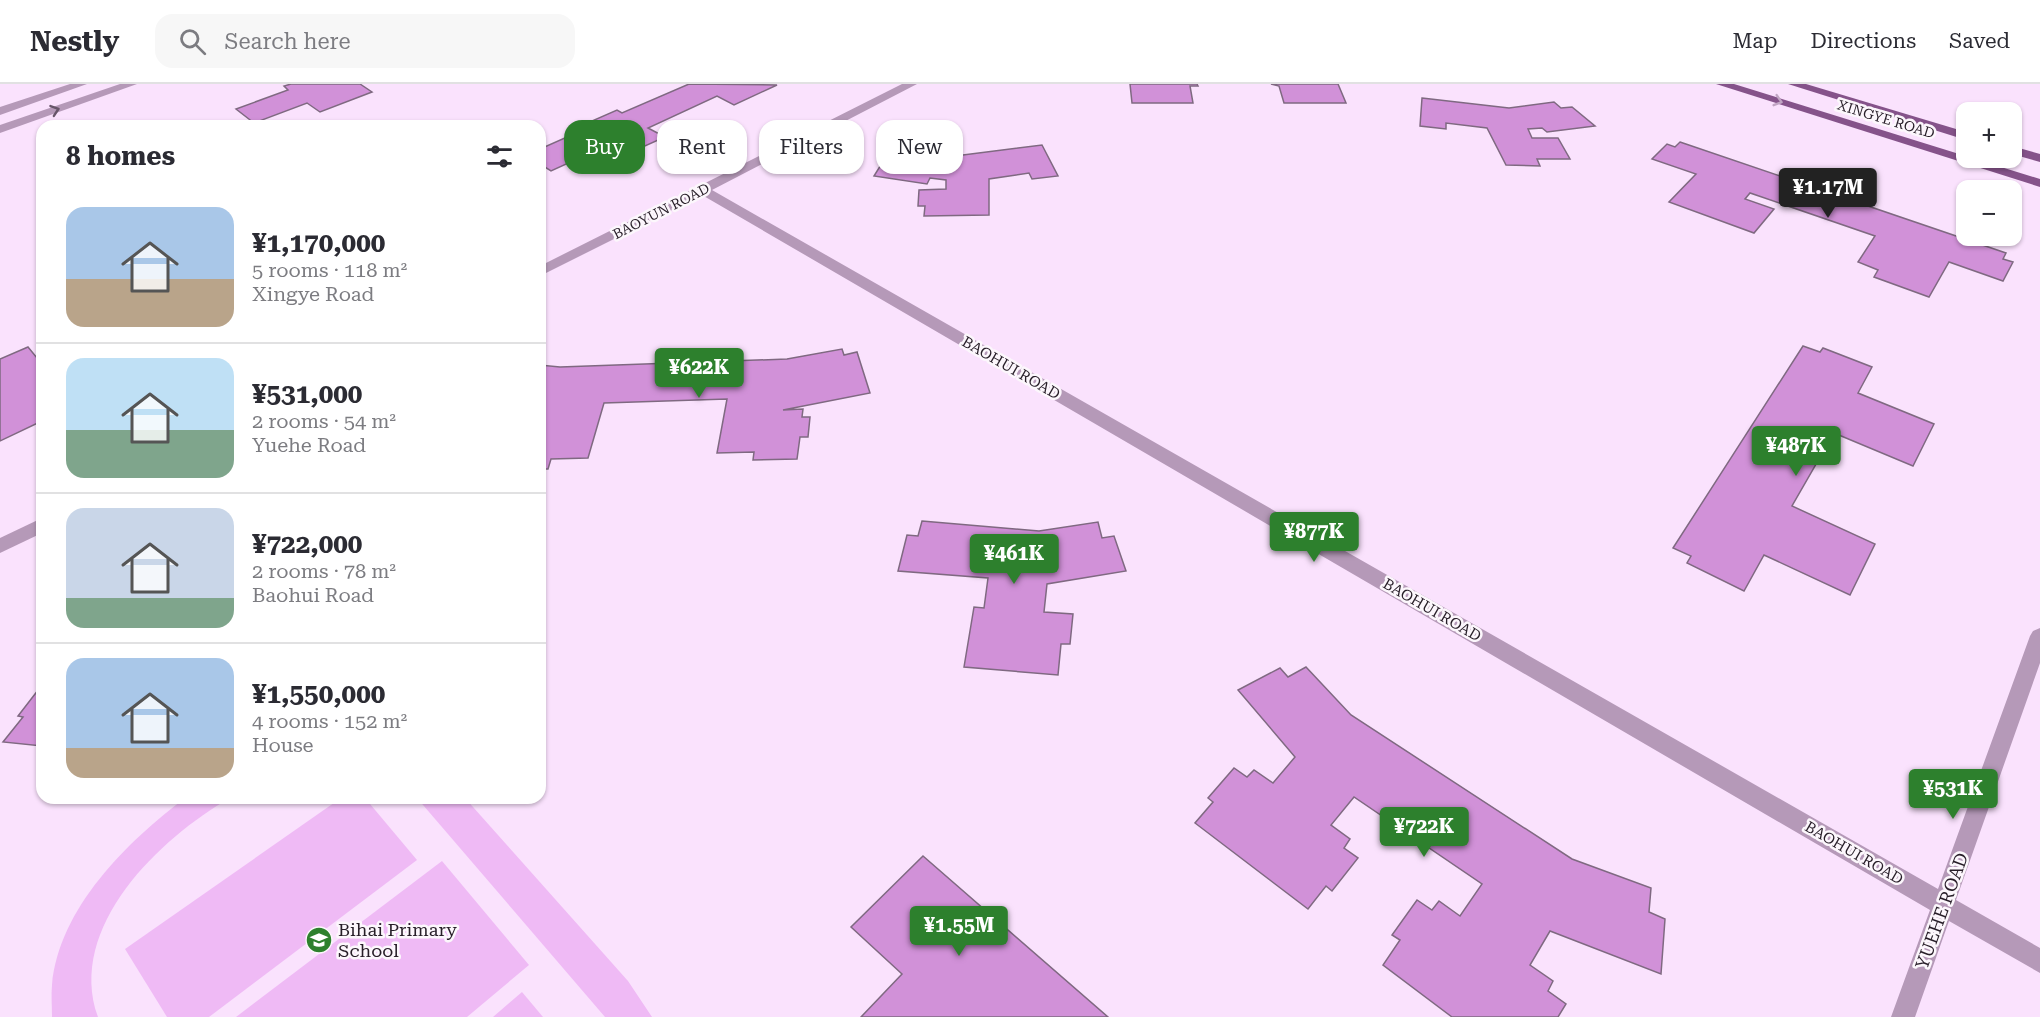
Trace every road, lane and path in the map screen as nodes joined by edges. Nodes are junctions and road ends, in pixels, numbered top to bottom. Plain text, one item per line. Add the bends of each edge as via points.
1 (81, 84) edge
2 (131, 84) edge
3 (911, 84) edge
4 (1722, 84) edge
5 (1794, 84) edge
6 (0, 111) edge
7 (0, 129) edge
8 (1956, 133) edge
9 (2022, 153) edge
10 (2040, 158) edge
11 (2040, 183) edge
12 (702, 190) junction
13 (546, 269) edge
14 (36, 528) edge
15 (0, 546) edge
16 (2040, 636) edge
17 (1944, 905) junction
18 (2040, 961) edge
19 (1903, 1017) edge

1 - 6 street
7 -> 2 street
3 - 12 street, BAOYUN ROAD
4 -> 11 main road, XINGYE ROAD
5 - 8 main road
9 - 10 main road
12 - 13 street, BAOYUN ROAD
12 - 17 street, BAOHUI ROAD
14 - 15 street
16 - 17 street, YUEHE ROAD
17 - 18 street, BAOHUI ROAD
17 - 19 street, YUEHE ROAD

